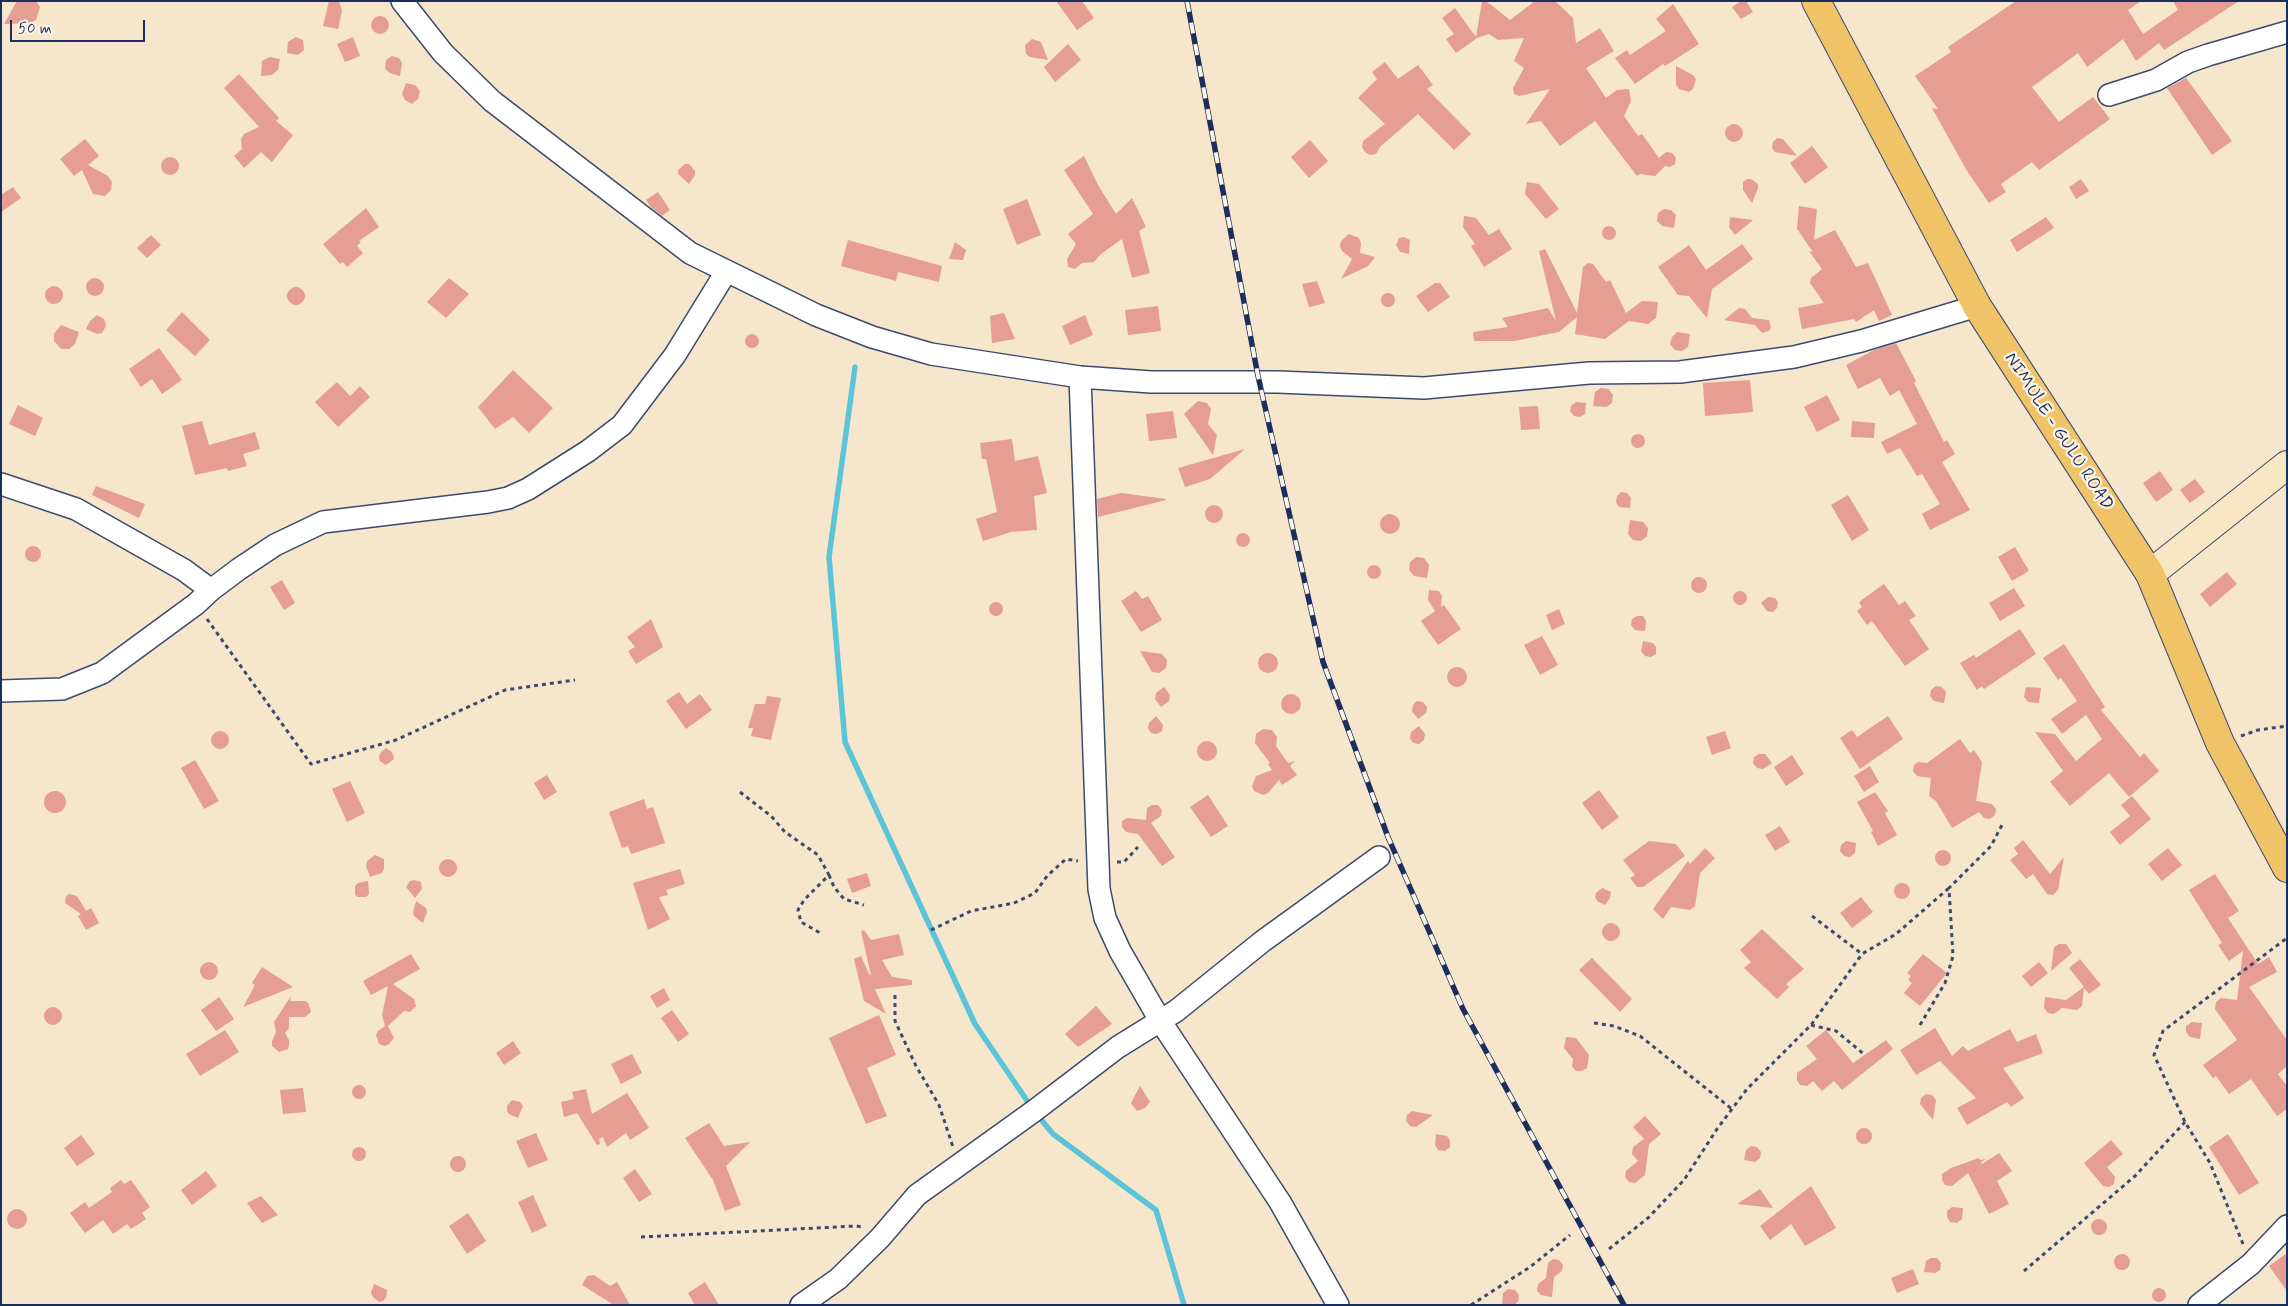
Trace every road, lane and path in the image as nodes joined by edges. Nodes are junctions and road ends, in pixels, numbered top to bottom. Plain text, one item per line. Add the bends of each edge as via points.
1 (402, 1) edge
2 (1816, 1) edge
3 (2287, 32) edge
4 (2109, 95) dead end
5 (726, 272) junction
6 (1977, 306) junction
7 (1080, 377) junction
8 (2287, 465) edge
9 (1, 484) edge
10 (2150, 574) junction
11 (204, 597) junction
12 (575, 680) dead end
13 (1, 692) edge
14 (2287, 726) edge
15 (2220, 743) junction
16 (740, 792) dead end
17 (2002, 825) dead end
18 (1138, 846) dead end
19 (1379, 857) dead end
20 (1098, 862) junction
21 (2287, 868) edge
22 (829, 874) junction
23 (1949, 888) junction
24 (864, 905) dead end
25 (1812, 916) dead end
26 (931, 930) dead end
27 (822, 934) dead end
28 (2287, 938) edge
29 (1862, 954) junction
30 (895, 995) dead end
31 (1161, 1022) junction
32 (1594, 1024) dead end
33 (1811, 1025) junction
34 (1920, 1025) dead end
35 (1865, 1055) dead end
36 (1732, 1109) junction
37 (2185, 1122) junction
38 (959, 1164) junction
39 (2287, 1226) edge
40 (1570, 1235) dead end
41 (641, 1237) dead end
42 (880, 1238) junction
43 (1609, 1249) dead end
44 (2251, 1264) junction
45 (2024, 1272) dead end
46 (801, 1305) edge
47 (1338, 1305) edge
48 (1471, 1305) edge
49 (2199, 1305) edge

1 - 5 street via 444,53 492,101 690,253
2 - 6 main road, NIMULE - GULU ROAD
3 - 4 street via 2202,57 2150,82
5 - 7 street via 816,315 872,337 949,357
5 - 11 street via 675,355 622,425 528,489 488,502 323,522 275,545
6 - 7 street via 1861,341 1794,357 1680,372 1589,373 1424,388 1278,382 1151,382
6 - 10 main road, NIMULE - GULU ROAD
7 - 20 street
8 - 10 street
9 - 11 street via 76,509 184,570
10 - 15 main road, NIMULE - GULU ROAD
11 - 12 path via 311,764 396,740 506,690
11 - 13 street via 102,673 62,689
14 - 15 path via 2258,730
15 - 21 main road, NIMULE - GULU ROAD
16 - 22 path via 771,816 785,832 818,855
17 - 23 path via 1991,846
18 - 20 path via 1124,862
19 - 31 street via 1263,941
20 - 26 path via 1066,859 1047,876 1035,893 1014,903 971,912
20 - 31 street via 1105,918 1120,952
22 - 24 path via 844,899
22 - 27 path via 798,910 800,922
23 - 29 path via 1896,934
23 - 34 path via 1953,956 1945,983
25 - 29 path
28 - 37 path via 2163,1031 2154,1055
29 - 33 path
30 - 38 path via 894,1021 939,1105
31 - 38 street via 1118,1046
31 - 47 street via 1280,1202
32 - 36 path via 1614,1026 1640,1036
33 - 35 path via 1836,1031
33 - 36 path via 1747,1089
36 - 43 path via 1684,1180 1648,1218
37 - 44 path via 2210,1164
37 - 45 path via 2135,1176
38 - 42 street via 917,1195
39 - 44 street
40 - 48 path via 1530,1267
41 - 42 path via 856,1226 867,1228
42 - 46 street via 838,1279
44 - 49 street

